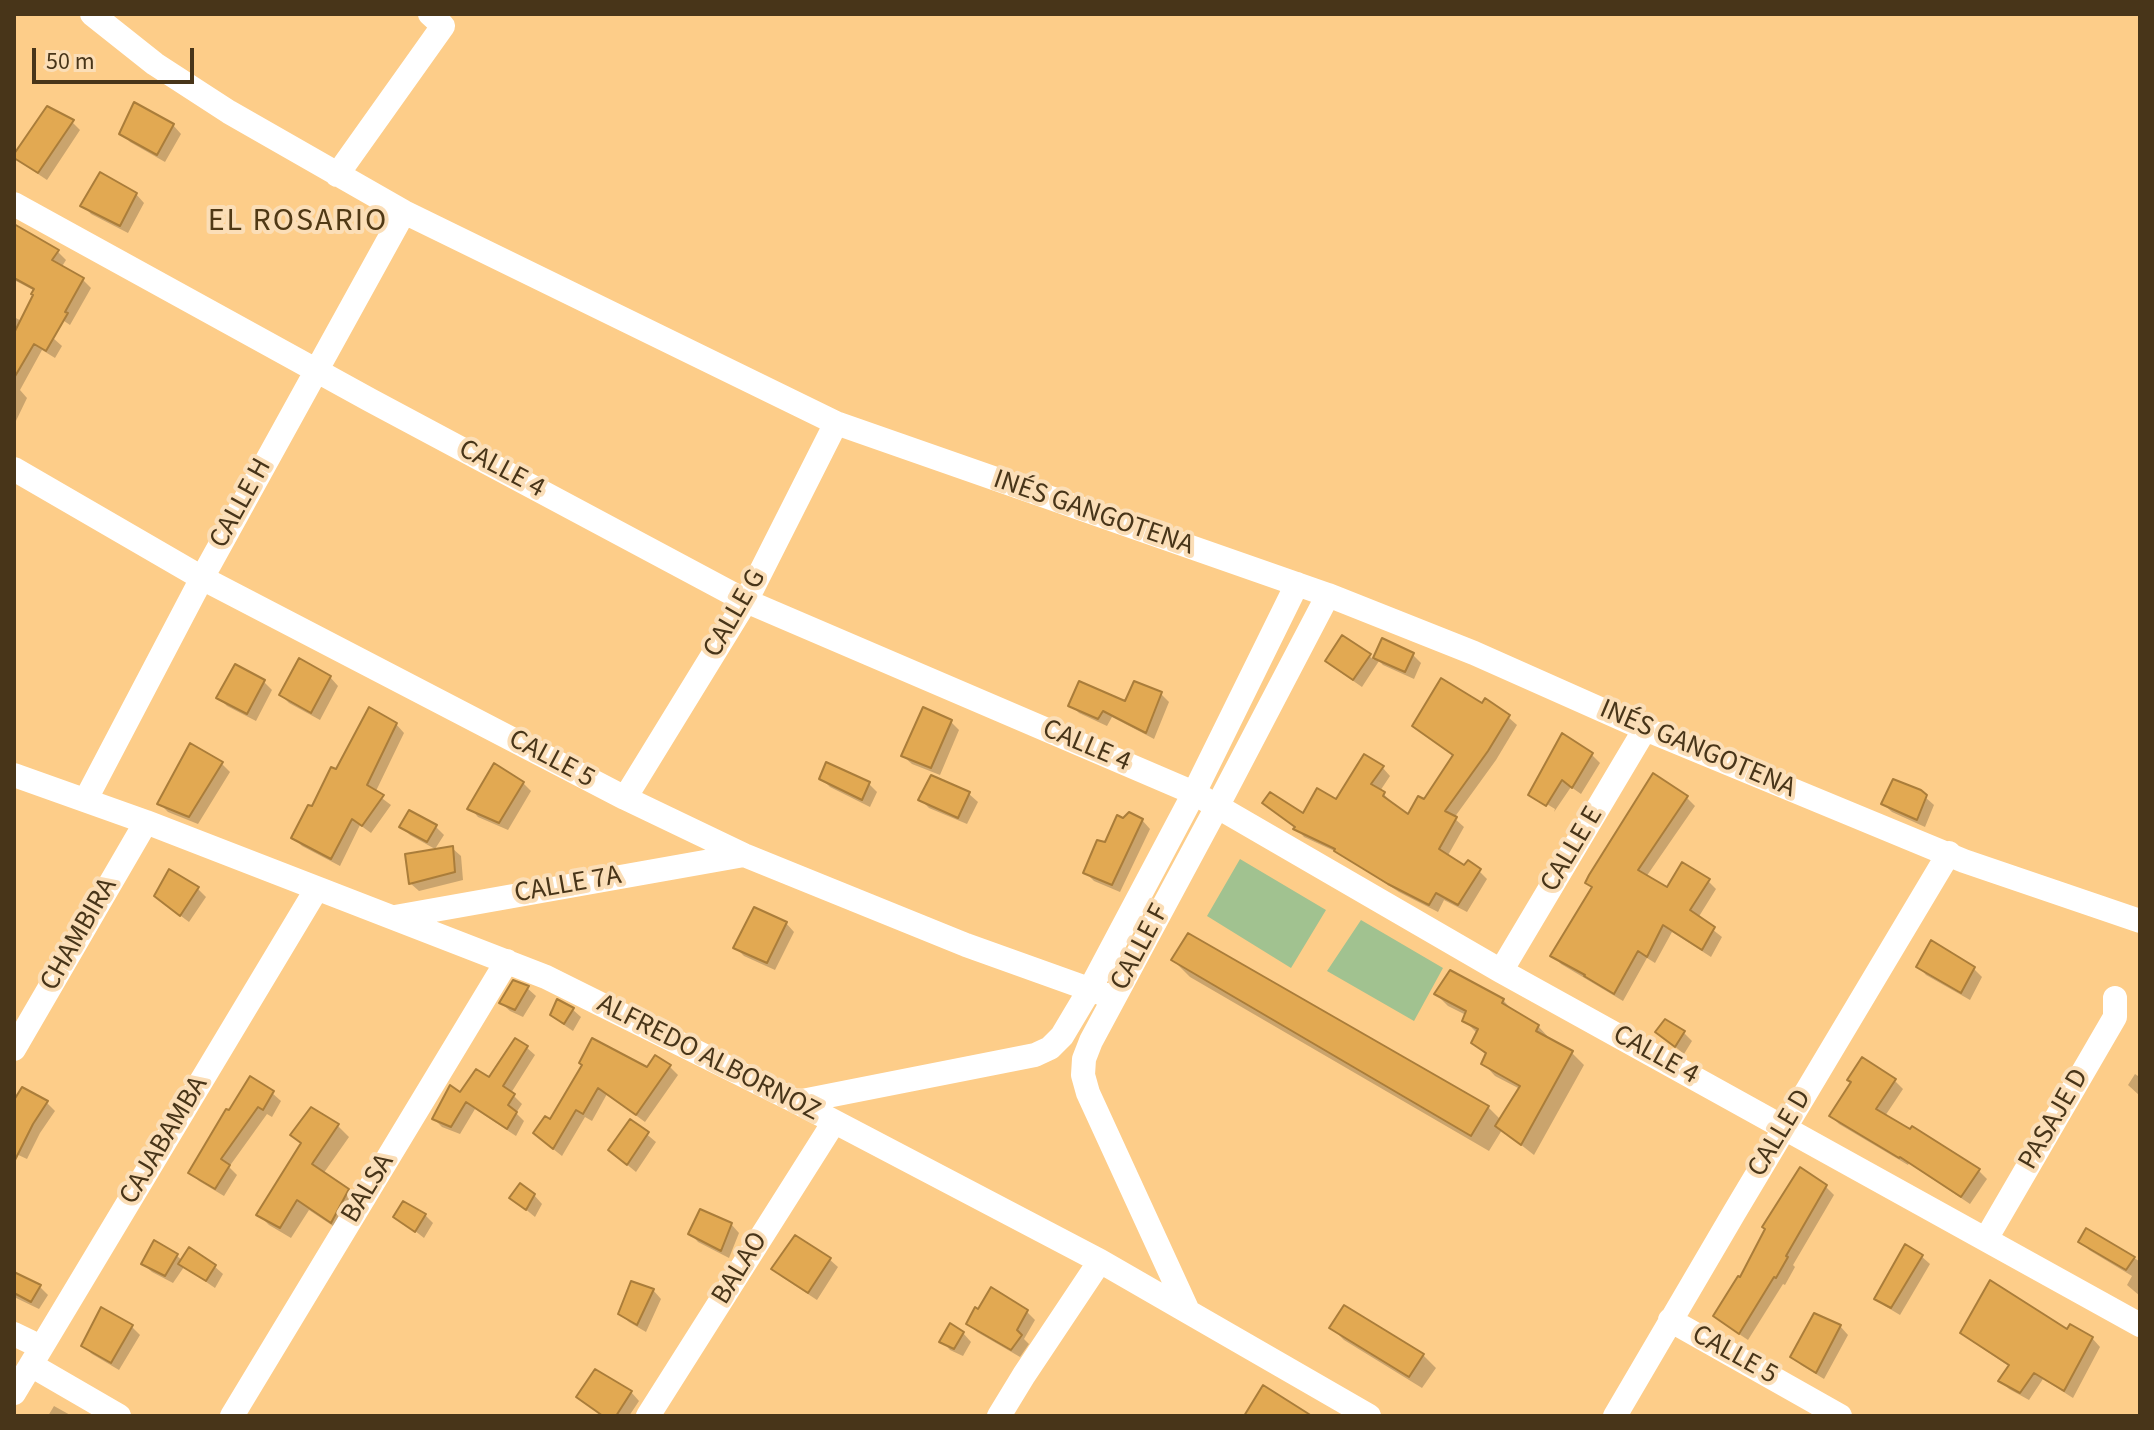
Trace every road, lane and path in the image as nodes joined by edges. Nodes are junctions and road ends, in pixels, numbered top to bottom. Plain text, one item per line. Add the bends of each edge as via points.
1 (92, 14) edge
2 (442, 18) edge
3 (337, 175) junction
4 (14, 204) edge
5 (404, 212) junction
6 (316, 369) junction
7 (836, 423) junction
8 (14, 469) edge
9 (202, 578) junction
10 (1297, 584) junction
11 (1328, 595) junction
12 (746, 601) junction
13 (1645, 729) junction
14 (14, 775) edge
15 (1194, 793) junction
16 (625, 798) junction
17 (86, 799) junction
18 (1218, 805) junction
19 (146, 822) junction
20 (1949, 853) junction
21 (744, 855) junction
22 (316, 890) junction
23 (392, 917) junction
24 (2140, 921) edge
25 (507, 961) junction
26 (1501, 971) junction
27 (1090, 989) junction
28 (1114, 998) junction
29 (2115, 998) dead end
30 (14, 1049) edge
31 (797, 1102) junction
32 (834, 1122) junction
33 (1785, 1129) junction
34 (1986, 1239) junction
35 (1100, 1261) junction
36 (1188, 1311) junction
37 (1670, 1320) junction
38 (2140, 1325) edge
39 (14, 1334) edge
40 (36, 1356) junction
41 (14, 1393) edge
42 (119, 1416) edge
43 (232, 1416) edge
44 (648, 1416) edge
45 (999, 1416) edge
46 (1369, 1416) edge
47 (1615, 1416) edge
48 (1840, 1416) edge

1 - 3 street, INÉS GANGOTENA via 155,64
2 - 3 street
3 - 5 street, INÉS GANGOTENA
4 - 6 street, CALLE 4
5 - 6 street, CALLE H
5 - 7 street, INÉS GANGOTENA
6 - 9 street, CALLE H
6 - 12 street, CALLE 4
7 - 10 street, INÉS GANGOTENA
7 - 12 street, CALLE G
8 - 9 street, CALLE 5
9 - 16 street, CALLE 5
9 - 17 street, CALLE H
10 - 11 street, INÉS GANGOTENA
10 - 15 street, CALLE F
11 - 13 street, INÉS GANGOTENA
11 - 18 street, CALLE F
12 - 15 street, CALLE 4
12 - 16 street, CALLE G
13 - 20 street, INÉS GANGOTENA
13 - 26 street, CALLE E
14 - 17 street, ALFREDO ALBORNOZ
15 - 18 street, CALLE 4
15 - 27 street, CALLE F
16 - 21 street, CALLE 5
17 - 19 street, ALFREDO ALBORNOZ
18 - 26 street, CALLE 4
18 - 28 street, CALLE F
19 - 22 street, ALFREDO ALBORNOZ
19 - 30 street, CHAMBIRA
20 - 24 street, INÉS GANGOTENA
20 - 33 street, CALLE D
21 - 23 street, CALLE 7A
21 - 27 street, CALLE 5
22 - 23 street, ALFREDO ALBORNOZ
22 - 40 street, CAJABAMBA
23 - 25 street, ALFREDO ALBORNOZ
25 - 31 street, ALFREDO ALBORNOZ
25 - 43 street, BALSA
26 - 33 street, CALLE 4
27 - 28 street, CALLE 5
27 - 31 street, CALLE F via 1062,1036 1035,1055
28 - 36 street, CALLE F via 1091,1041 1083,1075
29 - 34 street, PASAJE D via 2115,1017
31 - 32 street, ALFREDO ALBORNOZ
32 - 35 street, ALFREDO ALBORNOZ
32 - 44 street, BALAO
33 - 34 street, CALLE 4
33 - 37 street, CALLE D
34 - 38 street, CALLE 4
35 - 36 street, ALFREDO ALBORNOZ
35 - 45 street
36 - 46 street, ALFREDO ALBORNOZ
37 - 47 street, CALLE D
37 - 48 street, CALLE 5
39 - 40 street
40 - 41 street, CAJABAMBA
40 - 42 street

